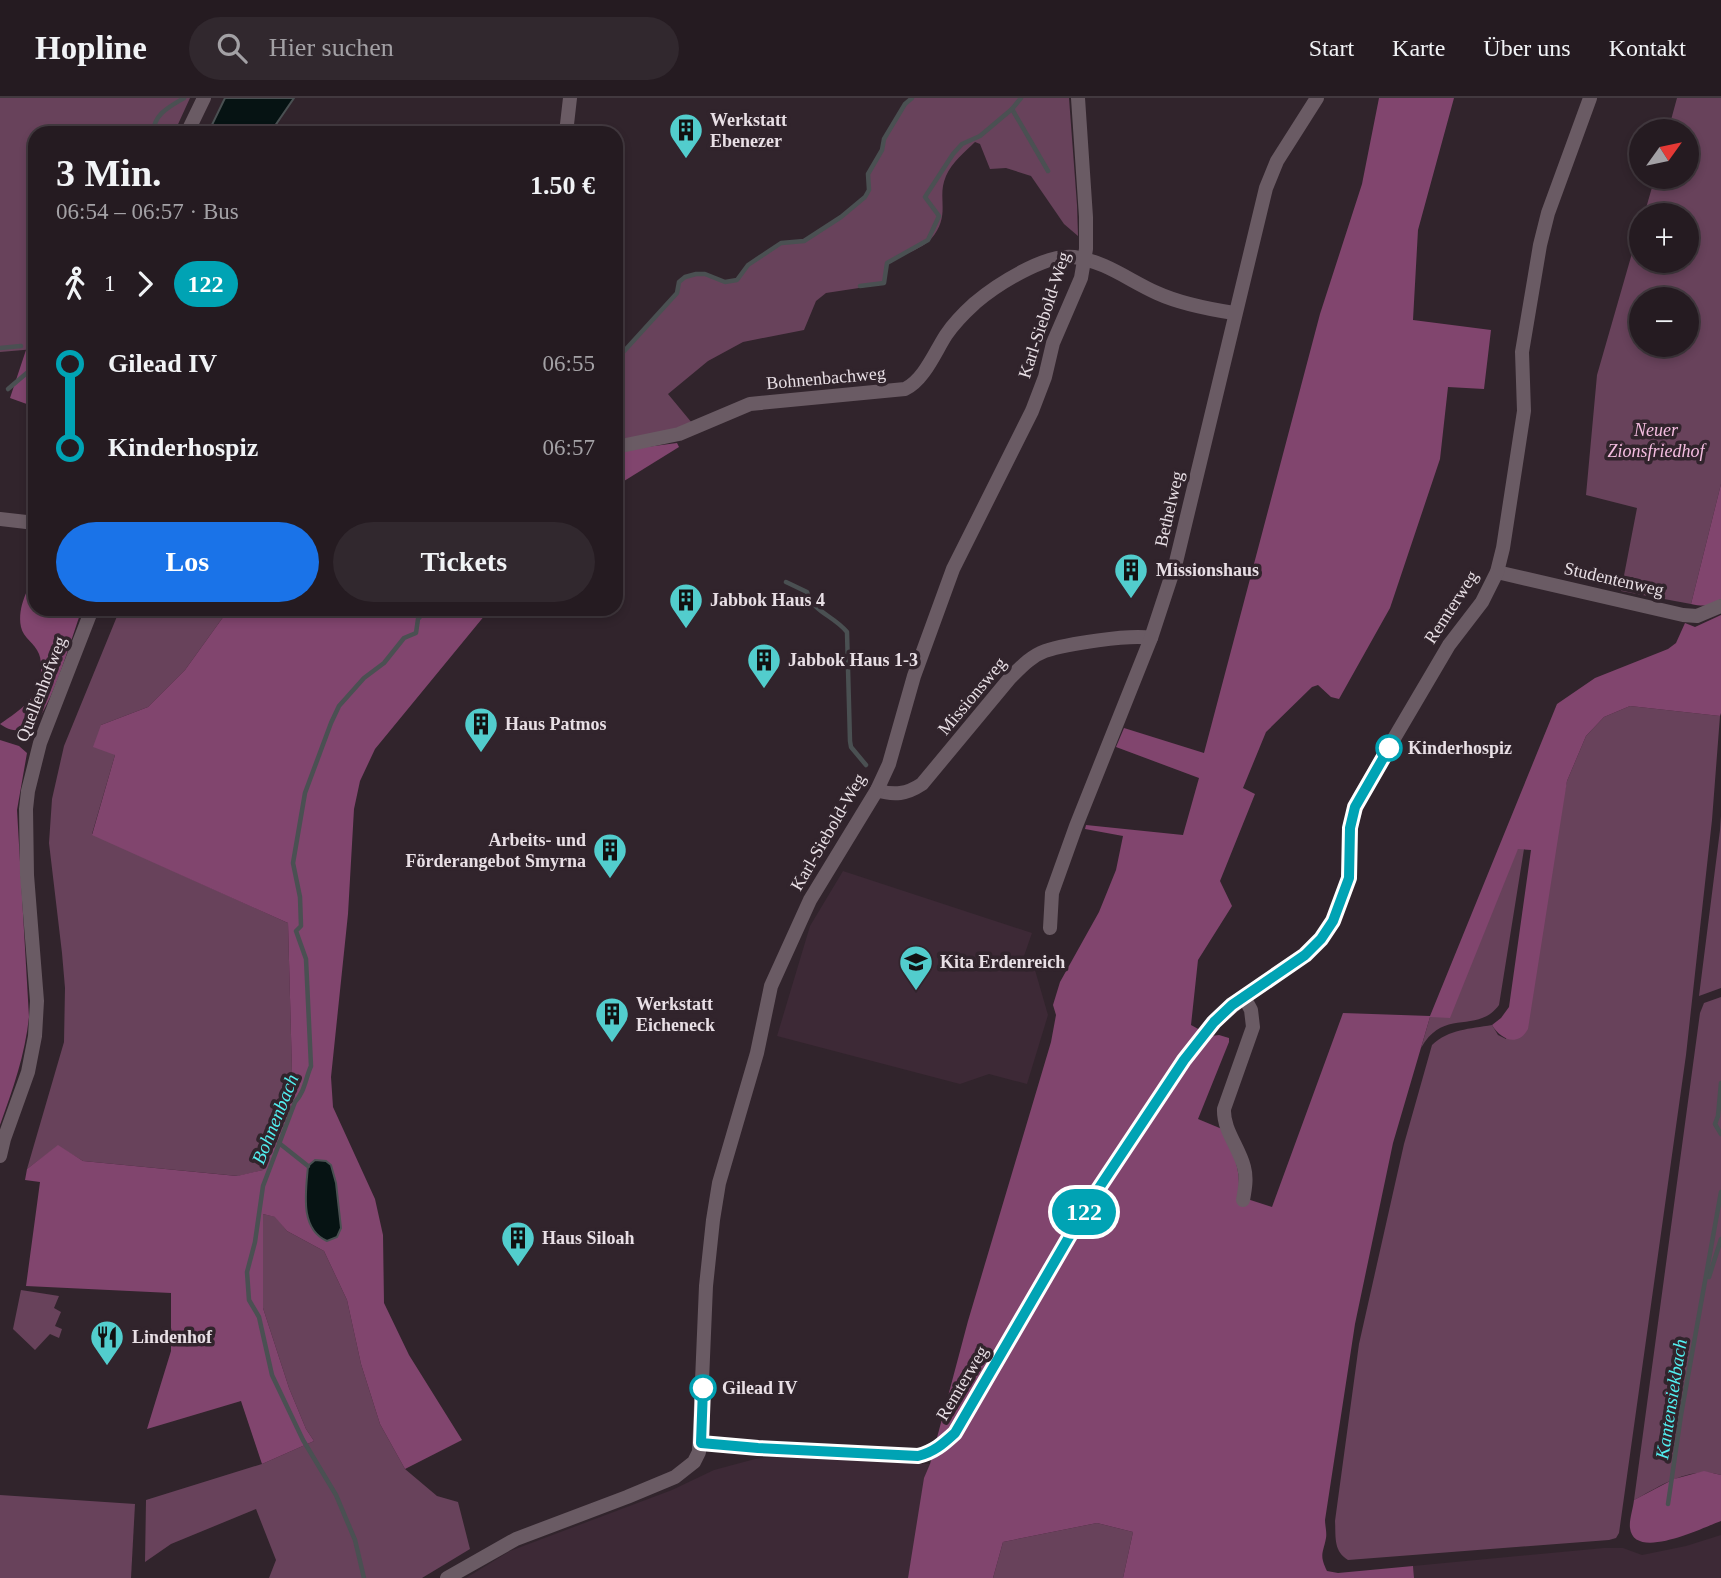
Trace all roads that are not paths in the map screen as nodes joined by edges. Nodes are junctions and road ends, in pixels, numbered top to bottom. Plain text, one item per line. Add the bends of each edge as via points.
1 (204, 98) edge
2 (570, 98) edge
3 (1078, 98) edge
4 (1317, 98) edge
5 (1590, 98) edge
6 (190, 126) edge
7 (567, 126) edge
8 (1084, 259) junction
9 (1234, 313) junction
10 (623, 446) edge
11 (0, 519) edge
12 (28, 522) edge
13 (1497, 572) junction
14 (1721, 606) edge
15 (89, 616) edge
16 (1150, 638) junction
17 (877, 790) junction
18 (1050, 928) dead end
19 (1244, 997) junction
20 (0, 1156) edge
21 (1243, 1200) dead end
22 (701, 1443) junction
23 (447, 1578) edge

1 - 6 street
2 - 7 street
3 - 8 street, Karl-Siebold-Weg via 1086,217
4 - 9 street, Bethelweg via 1271,171
5 - 13 street, Remterweg via 1540,245 1522,352 1524,411
8 - 9 street, Bohnenbachweg via 1170,298
8 - 10 street, Bohnenbachweg via 1060,258 1029,268 1000,285 958,319 916,382 905,389 750,404 679,434
8 - 17 street, Karl-Siebold-Weg via 1032,411 953,569
9 - 16 street, Bethelweg via 1176,562
11 - 12 street
13 - 14 street, Studentenweg via 1683,615 1697,616
13 - 19 street, Remterweg via 1359,797 1350,828 1349,878 1333,921 1305,955
15 - 20 street, Quellenhofweg via 40,743 28,791 27,874 36,1036
16 - 17 street, Missionsweg via 1044,651 1026,661 922,783 901,794
16 - 18 street, Bethelweg via 1052,893
17 - 22 street, Karl-Siebold-Weg via 810,901 772,986 713,1220
19 - 21 street via 1253,1027 1224,1109 1244,1164
19 - 22 street, Remterweg via 1202,1035 1125,1145 955,1433 943,1445 918,1456
22 - 23 street via 694,1462 675,1477 516,1539

